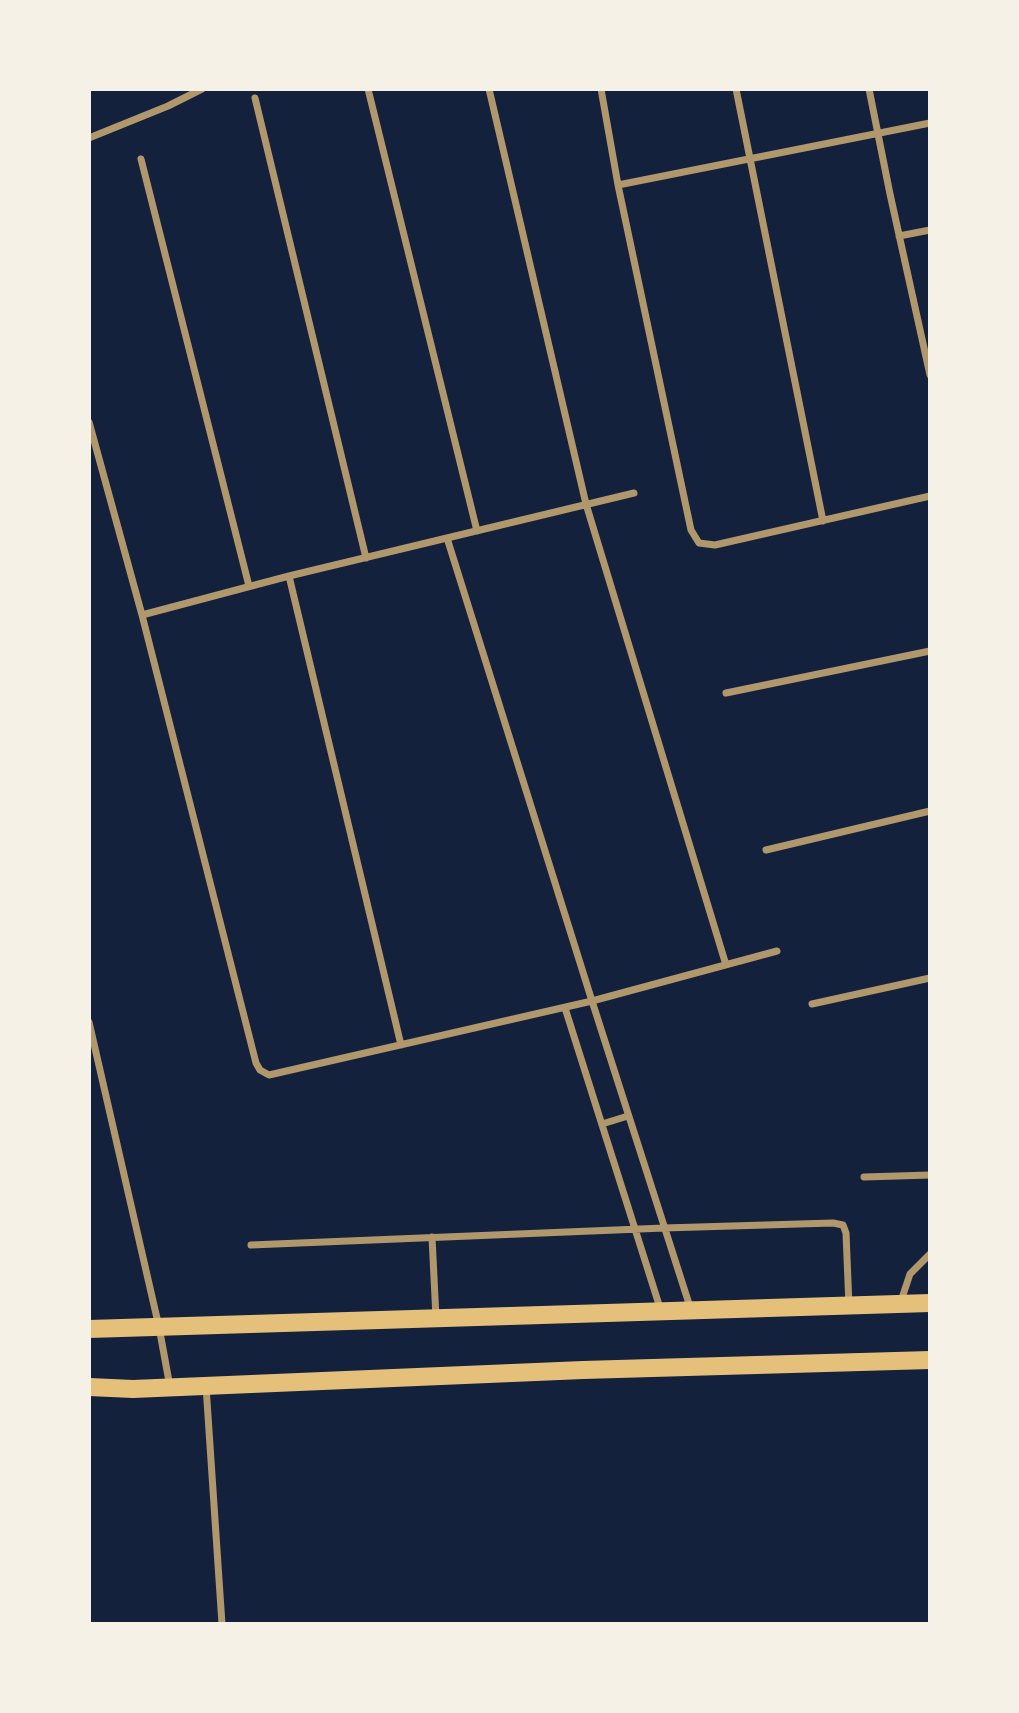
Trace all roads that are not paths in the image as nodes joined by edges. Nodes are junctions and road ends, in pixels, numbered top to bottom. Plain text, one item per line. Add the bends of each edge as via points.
1 (202, 89) edge
2 (368, 89) edge
3 (489, 89) edge
4 (601, 89) edge
5 (736, 89) edge
6 (869, 89) edge
7 (255, 98) dead end
8 (930, 123) edge
9 (878, 134) junction
10 (89, 138) edge
11 (141, 159) dead end
12 (750, 159) junction
13 (618, 185) junction
14 (930, 230) edge
15 (899, 236) junction
16 (930, 375) edge
17 (89, 422) edge
18 (634, 493) dead end
19 (930, 496) edge
20 (586, 504) junction
21 (824, 521) junction
22 (477, 531) junction
23 (447, 538) junction
24 (366, 558) junction
25 (289, 576) junction
26 (249, 586) junction
27 (142, 615) junction
28 (930, 651) edge
29 (726, 693) dead end
30 (930, 811) edge
31 (766, 849) dead end
32 (778, 951) dead end
33 (726, 965) junction
34 (930, 978) edge
35 (592, 1002) junction
36 (812, 1004) dead end
37 (565, 1008) junction
38 (89, 1022) edge
39 (401, 1045) junction
40 (628, 1116) junction
41 (602, 1124) junction
42 (930, 1175) edge
43 (864, 1177) dead end
44 (664, 1228) junction
45 (635, 1229) junction
46 (432, 1237) junction
47 (251, 1245) dead end
48 (930, 1254) edge
49 (930, 1303) edge
50 (900, 1304) junction
51 (849, 1306) junction
52 (691, 1311) junction
53 (661, 1312) junction
54 (436, 1318) junction
55 (159, 1327) junction
56 (89, 1329) edge
57 (930, 1360) edge
58 (206, 1386) junction
59 (89, 1387) edge
60 (171, 1387) junction
61 (222, 1624) edge

1 - 10 street
2 - 22 street
3 - 20 street
4 - 13 street
5 - 12 street
6 - 9 street
7 - 24 street
8 - 9 street
9 - 12 street
9 - 15 street
11 - 26 street
12 - 13 street
12 - 21 street
13 - 21 street via 691,530 699,543 715,545
14 - 15 street
15 - 16 street
17 - 27 street
18 - 20 street
19 - 21 street
20 - 22 street
20 - 33 street
22 - 23 street
23 - 24 street
23 - 35 street
24 - 25 street
25 - 26 street
25 - 39 street
26 - 27 street
27 - 39 street via 260,1070 270,1075
28 - 29 street
30 - 31 street
32 - 33 street
33 - 35 street
34 - 36 street
35 - 37 street
35 - 40 street
37 - 39 street
37 - 41 street
38 - 55 street
40 - 41 street
40 - 44 street
41 - 45 street
42 - 43 street
44 - 45 street
44 - 51 street via 843,1225
44 - 52 street
45 - 46 street
45 - 53 street
46 - 47 street
46 - 54 street
48 - 50 street via 910,1274
49 - 50 main road
50 - 51 main road
51 - 52 main road
52 - 53 main road
53 - 54 main road
54 - 55 main road
55 - 56 main road
55 - 60 street
57 - 58 main road
58 - 60 main road
58 - 61 street
59 - 60 main road

